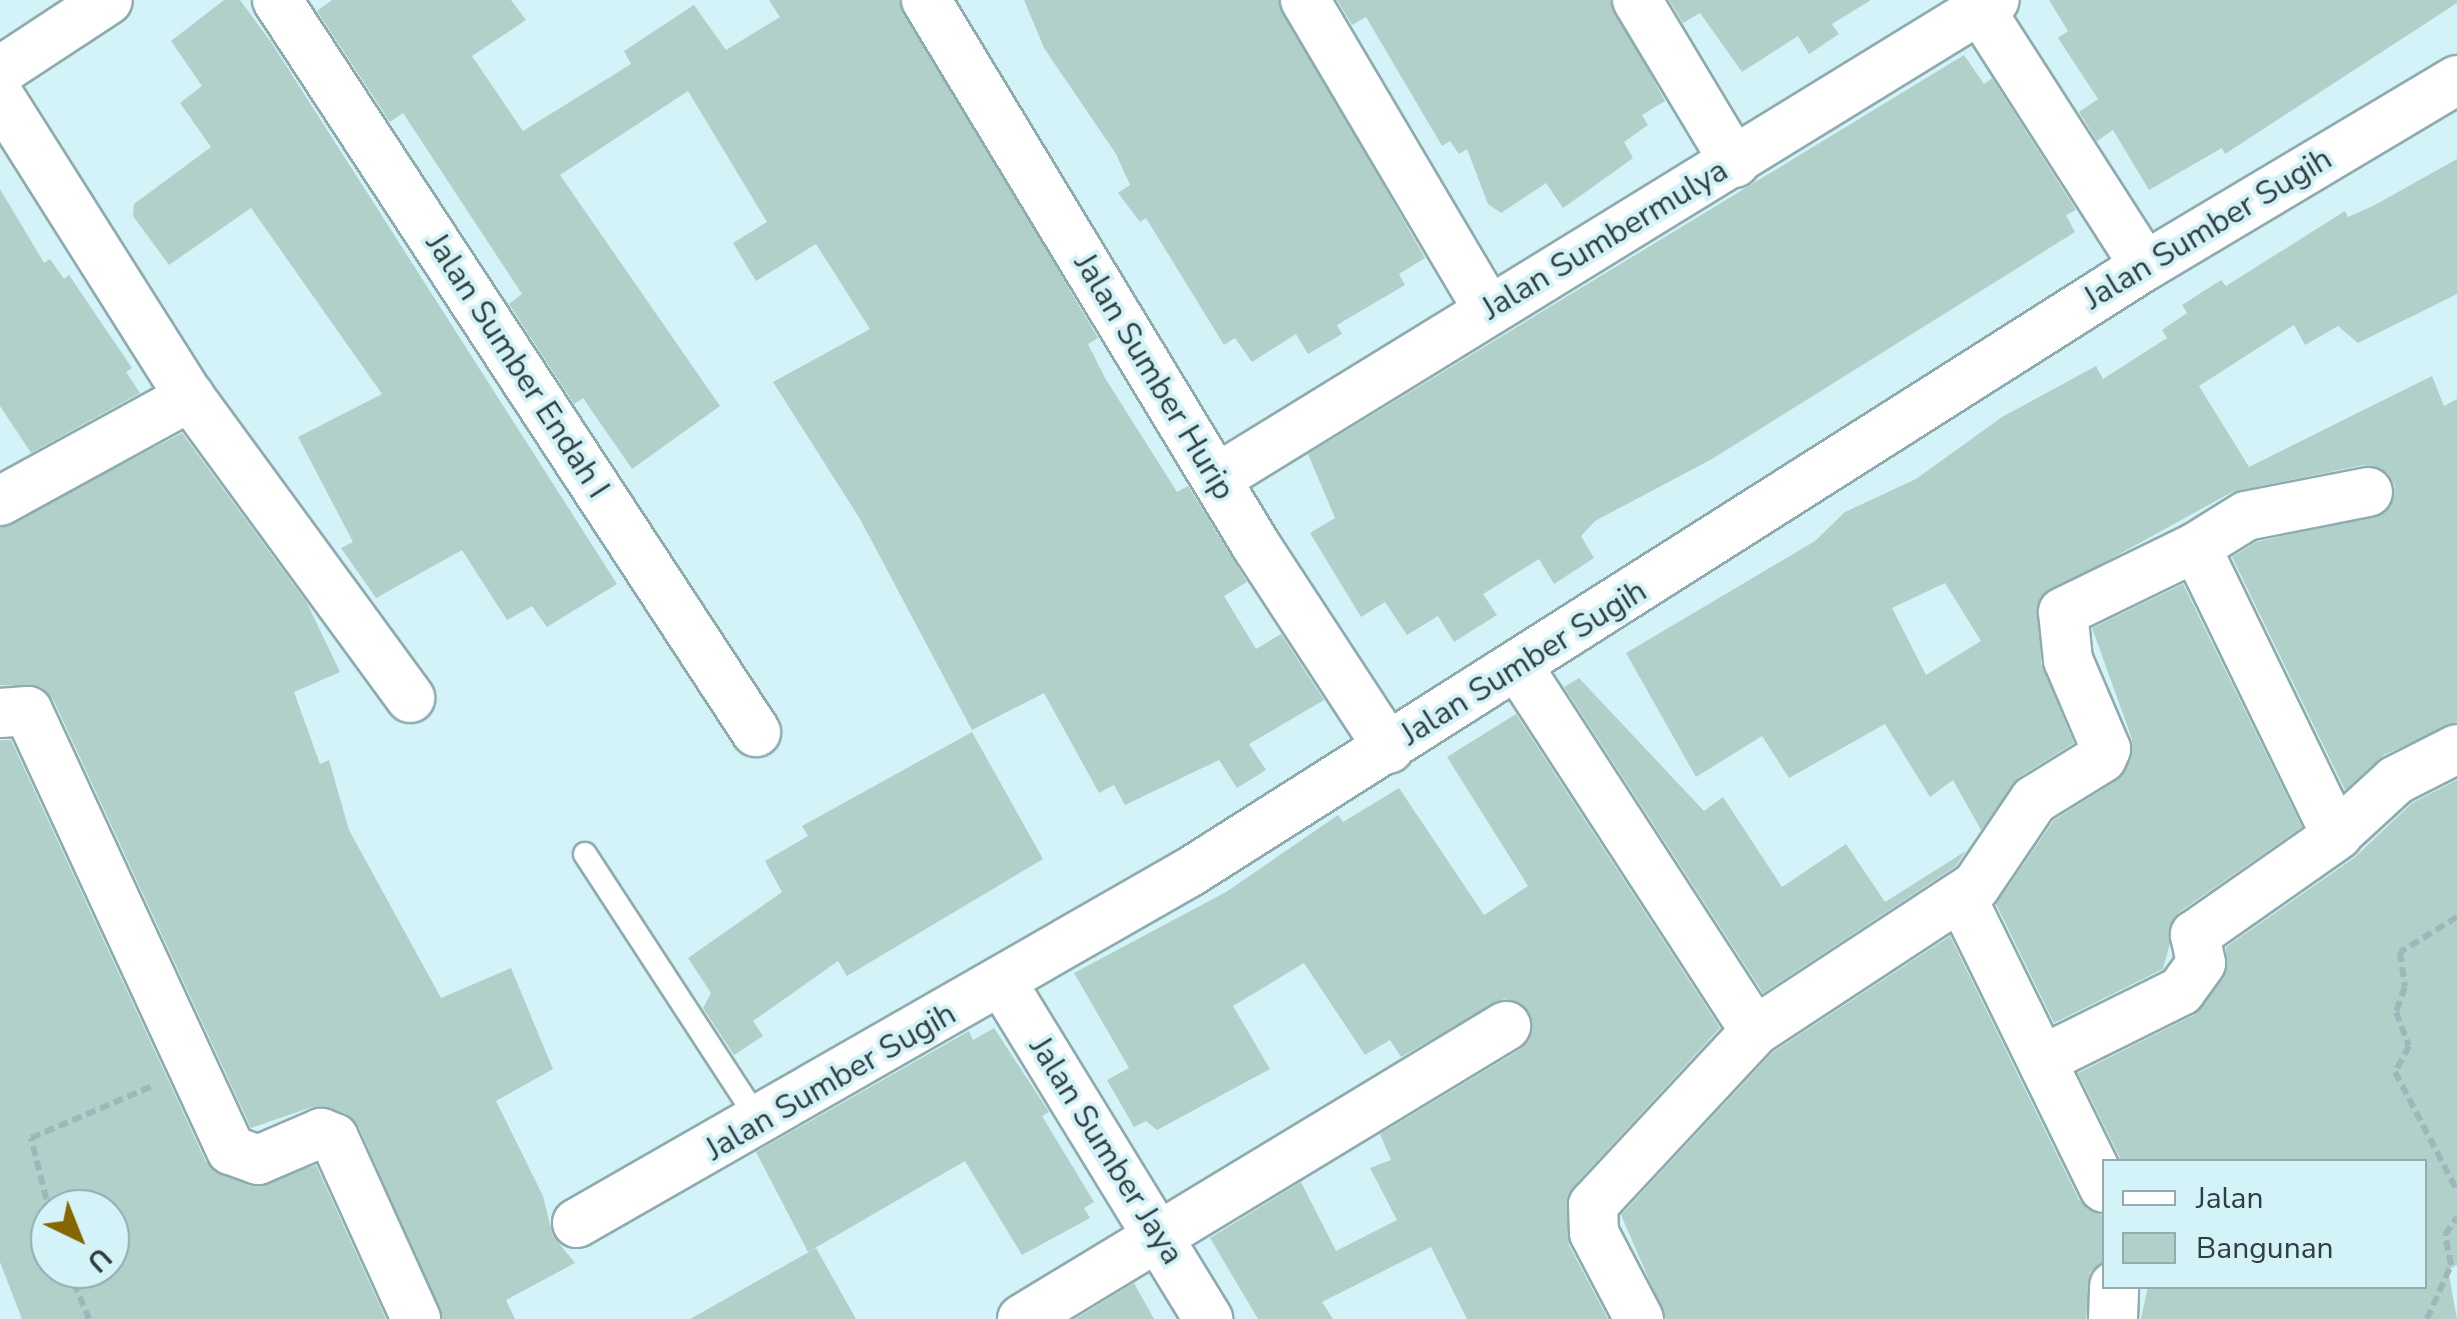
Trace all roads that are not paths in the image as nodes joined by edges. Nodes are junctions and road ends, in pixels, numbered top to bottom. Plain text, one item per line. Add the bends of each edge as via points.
1 (108, 0) edge
2 (278, 0) edge
3 (926, 0) edge
4 (1305, 0) edge
5 (1637, 0) edge
6 (1983, 3) edge
7 (0, 71) edge
8 (2457, 80) edge
9 (0, 97) edge
10 (1734, 163) junction
11 (2145, 266) junction
12 (1488, 310) junction
13 (190, 396) junction
14 (1216, 479) junction
15 (2368, 492) dead end
16 (0, 500) edge
17 (2196, 547) junction
18 (1519, 668) junction
19 (410, 698) dead end
20 (0, 713) edge
21 (756, 732) dead end
22 (1389, 749) junction
23 (2457, 749) edge
24 (2338, 836) junction
25 (585, 854) dead end
26 (1961, 896) junction
27 (1003, 984) junction
28 (1506, 1026) dead end
29 (1755, 1031) junction
30 (2044, 1058) junction
31 (762, 1124) junction
32 (2102, 1184) edge
33 (577, 1223) dead end
34 (1162, 1237) junction
35 (2114, 1289) edge
36 (416, 1319) edge
37 (1022, 1319) edge
38 (1208, 1319) edge
39 (1639, 1319) edge
40 (2113, 1319) edge

1 - 7 street
2 - 21 street, Jalan Sumber Endah I
3 - 14 street, Jalan Sumber Hurip
4 - 12 street
5 - 10 street
6 - 10 street, Jalan Sumbermulya
6 - 11 street
8 - 11 street, Jalan Sumber Sugih
9 - 13 street
10 - 12 street, Jalan Sumbermulya
11 - 18 street, Jalan Sumber Sugih
12 - 14 street, Jalan Sumbermulya
13 - 16 street
13 - 19 street
14 - 22 street, Jalan Sumber Hurip
15 - 17 street via 2246,516
17 - 24 street
17 - 26 street via 2063,612 2068,660 2106,754 2034,800 1985,875
18 - 22 street, Jalan Sumber Sugih
18 - 29 street
20 - 36 street via 28,710 194,1071 242,1160 322,1134 341,1146
22 - 27 street, Jalan Sumber Sugih
23 - 24 street via 2396,780
24 - 30 street via 2196,935 2202,964 2181,991
25 - 31 lane
26 - 29 street
26 - 30 street
27 - 31 street, Jalan Sumber Sugih
27 - 34 street, Jalan Sumber Jaya
28 - 34 street
29 - 39 street via 1593,1206 1594,1233
30 - 32 street
31 - 33 street, Jalan Sumber Sugih
34 - 37 street
34 - 38 street, Jalan Sumber Jaya
35 - 40 street

